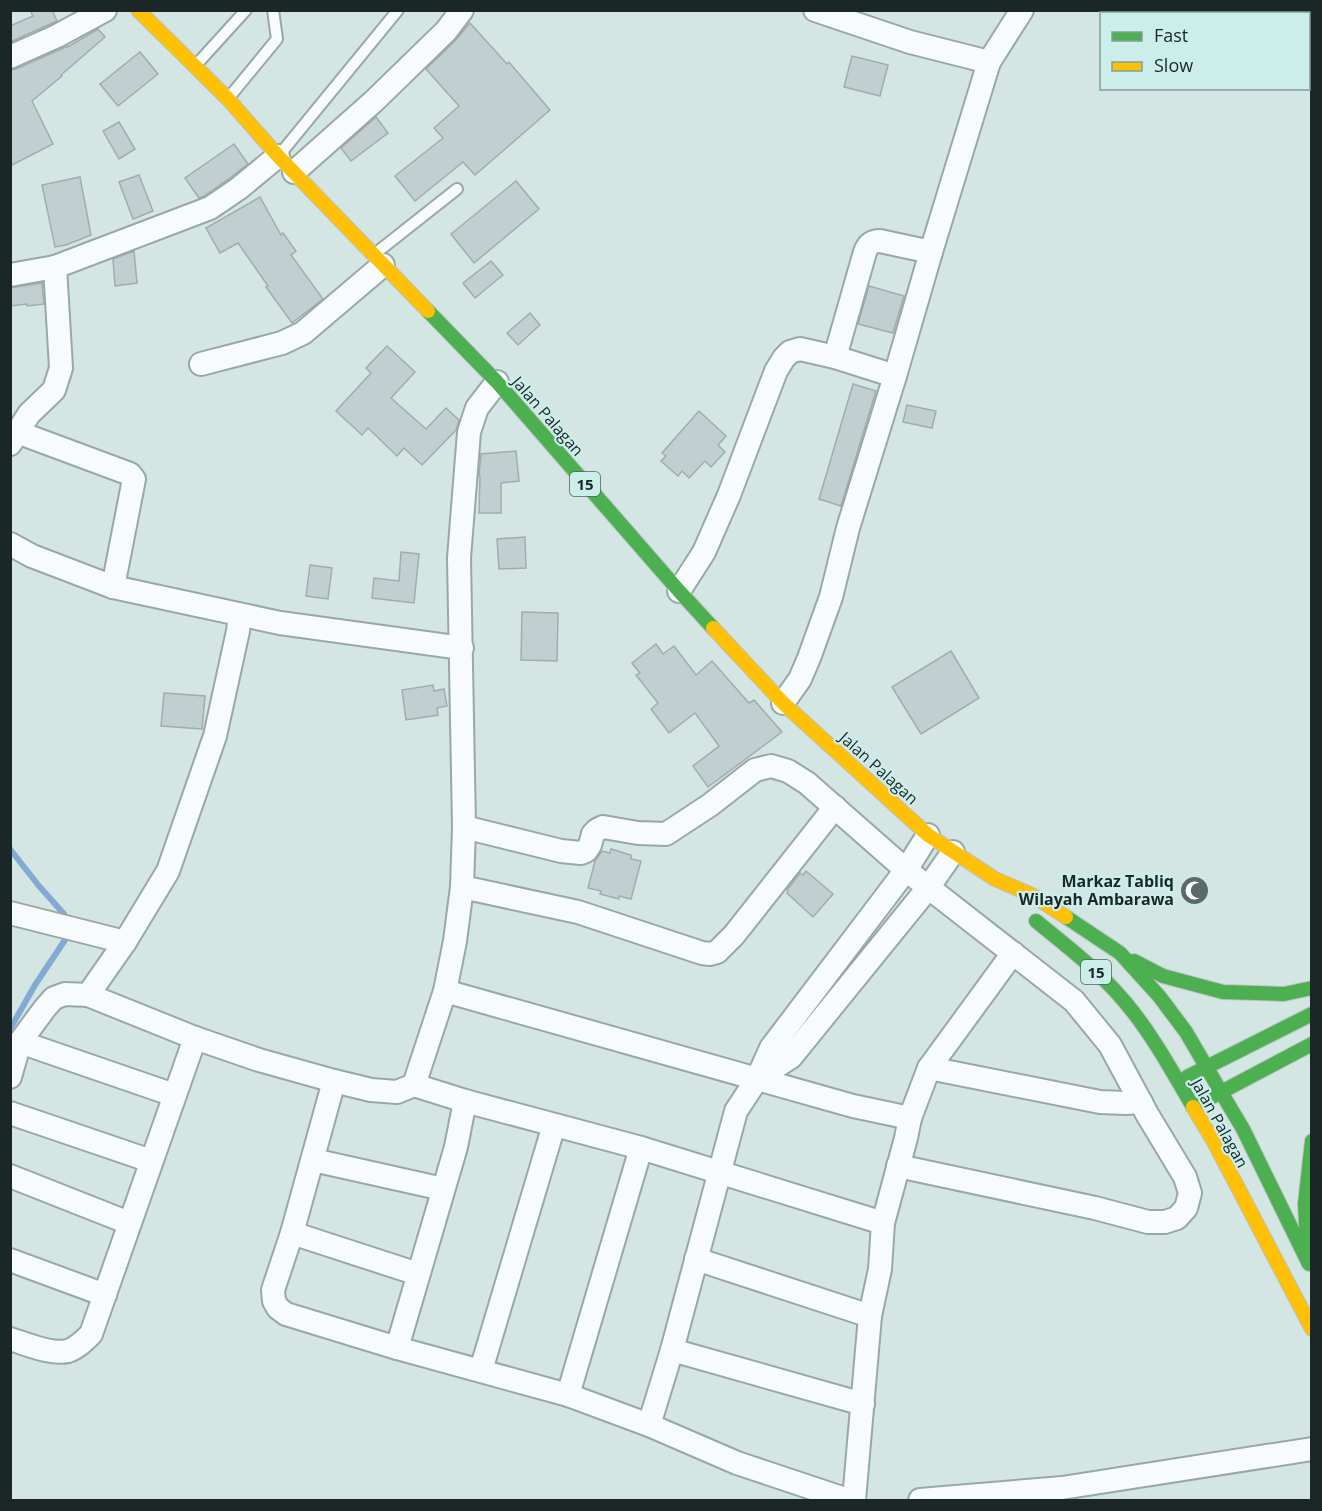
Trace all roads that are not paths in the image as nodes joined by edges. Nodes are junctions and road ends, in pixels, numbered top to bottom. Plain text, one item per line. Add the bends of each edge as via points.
1 (105, 10) edge
2 (138, 10) edge
3 (246, 10) edge
4 (273, 10) edge
5 (398, 10) edge
6 (462, 10) edge
7 (814, 10) edge
8 (1017, 14) edge
9 (873, 20) edge
10 (10, 57) edge
11 (989, 62) junction
12 (195, 67) junction
13 (228, 99) junction
14 (286, 164) junction
15 (457, 189) dead end
16 (931, 252) junction
17 (379, 260) junction
18 (55, 267) junction
19 (10, 275) edge
20 (835, 357) junction
21 (201, 364) dead end
22 (895, 376) junction
23 (497, 382) junction
24 (17, 426) edge
25 (10, 544) edge
26 (113, 587) junction
27 (679, 591) junction
28 (240, 615) junction
29 (462, 648) junction
30 (783, 703) junction
31 (835, 807) junction
32 (464, 827) junction
33 (928, 835) junction
34 (953, 852) junction
35 (906, 870) junction
36 (995, 879) junction
37 (462, 887) junction
38 (928, 888) junction
39 (10, 914) edge
40 (125, 942) junction
41 (1013, 953) junction
42 (1120, 954) junction
43 (1311, 988) edge
44 (445, 991) junction
45 (88, 995) junction
46 (1311, 1014) edge
47 (195, 1038) junction
48 (20, 1042) junction
49 (1311, 1044) edge
50 (1208, 1067) junction
51 (928, 1068) junction
52 (10, 1077) edge
53 (757, 1079) junction
54 (334, 1081) junction
55 (1178, 1082) junction
56 (414, 1085) junction
57 (1221, 1092) junction
58 (174, 1095) junction
59 (465, 1101) junction
60 (1141, 1102) junction
61 (1193, 1107) junction
62 (10, 1113) edge
63 (910, 1118) junction
64 (555, 1125) junction
65 (1311, 1141) edge
66 (640, 1148) junction
67 (313, 1160) junction
68 (151, 1161) junction
69 (898, 1166) junction
70 (720, 1173) junction
71 (10, 1176) edge
72 (443, 1190) junction
73 (129, 1223) junction
74 (883, 1223) junction
75 (292, 1233) junction
76 (696, 1259) junction
77 (10, 1260) edge
78 (1310, 1265) edge
79 (418, 1274) junction
80 (105, 1295) junction
81 (870, 1316) junction
82 (1311, 1329) edge
83 (10, 1339) edge
84 (397, 1348) junction
85 (672, 1350) junction
86 (481, 1370) junction
87 (568, 1395) junction
88 (863, 1404) junction
89 (649, 1425) junction
90 (1311, 1449) edge
91 (848, 1500) edge
92 (854, 1500) edge
93 (920, 1500) edge

1 - 10 street
2 - 12 main road, Jalan Palagan / 15
3 - 12 lane
4 - 13 lane via 277,39
5 - 14 lane
6 - 14 street via 446,31 374,101
7 - 9 street
8 - 11 street
9 - 11 street via 910,42
11 - 16 street
12 - 13 main road, Jalan Palagan / 15
13 - 14 main road, Jalan Palagan / 15
14 - 17 main road, Jalan Palagan / 15
14 - 18 street via 210,208
15 - 17 lane
16 - 20 street via 880,241 870,244
16 - 22 street
17 - 21 street via 303,333 282,343
17 - 23 main road, Jalan Palagan / 15
18 - 19 street
18 - 24 street via 61,368 54,390
20 - 22 street
20 - 27 street via 800,349 784,358 704,552
22 - 30 street via 831,597 800,679
23 - 27 main road, Jalan Palagan / 15
23 - 29 street via 477,408 470,432 459,558
24 - 26 street via 134,479
25 - 26 street
26 - 28 street
27 - 30 main road, Jalan Palagan / 15
28 - 29 street
28 - 40 street via 215,736 168,871
29 - 32 street
30 - 33 main road, Jalan Palagan / 15
31 - 32 street via 807,783 771,766 755,770 666,834 603,827 593,834 586,851 580,853
31 - 35 street
31 - 37 street via 734,935 710,954 578,912
32 - 37 street
33 - 34 main road, Jalan Palagan / 15
33 - 35 street
34 - 36 main road, Jalan Palagan / 15
34 - 38 street
35 - 38 street
35 - 53 street via 771,1047
36 - 42 main road, Jalan Palagan / 15 via 1032,895
36 - 55 main road, Jalan Palagan / 15 via 1020,907 1080,956 1125,1001
37 - 44 street
38 - 41 street
38 - 53 street via 791,1057
39 - 40 street
40 - 45 street
41 - 51 street
41 - 60 street via 1074,1001 1110,1045
42 - 43 main road, 15 via 1163,976 1223,992 1284,994
42 - 50 main road, Jalan Palagan / 15 via 1159,996
44 - 53 street
44 - 56 street
45 - 47 street
45 - 48 street via 65,994 54,999
46 - 50 main road
47 - 54 street
47 - 58 street
48 - 52 street
48 - 58 street
49 - 57 main road
50 - 55 main road
50 - 57 main road, Jalan Palagan / 15
51 - 60 street via 1100,1102
51 - 63 street
53 - 63 street
53 - 70 street via 736,1111
54 - 56 street via 398,1092
54 - 67 street
55 - 61 main road, Jalan Palagan
56 - 59 street
57 - 61 main road
57 - 78 main road, Jalan Palagan
58 - 68 street
59 - 64 street
59 - 72 street
60 - 69 street via 1185,1177 1190,1193 1186,1208 1177,1218 1165,1222 1148,1222
61 - 82 main road, Jalan Palagan
62 - 68 street
63 - 69 street
64 - 66 street
64 - 86 street
65 - 78 main road via 1305,1204
66 - 70 street
66 - 87 street
67 - 72 street
67 - 75 street
68 - 73 street
69 - 74 street
70 - 74 street
70 - 76 street
71 - 73 street
72 - 79 street
73 - 80 street
74 - 81 street via 880,1269
75 - 79 street
75 - 84 street via 273,1290 278,1308 286,1314
76 - 81 street
76 - 85 street
77 - 80 street
79 - 84 street
80 - 83 street via 92,1334 67,1351 54,1352
81 - 88 street
84 - 86 street
85 - 88 street
85 - 89 street
86 - 87 street
87 - 89 street
88 - 92 street
89 - 91 street via 737,1463
90 - 93 street via 1062,1488

